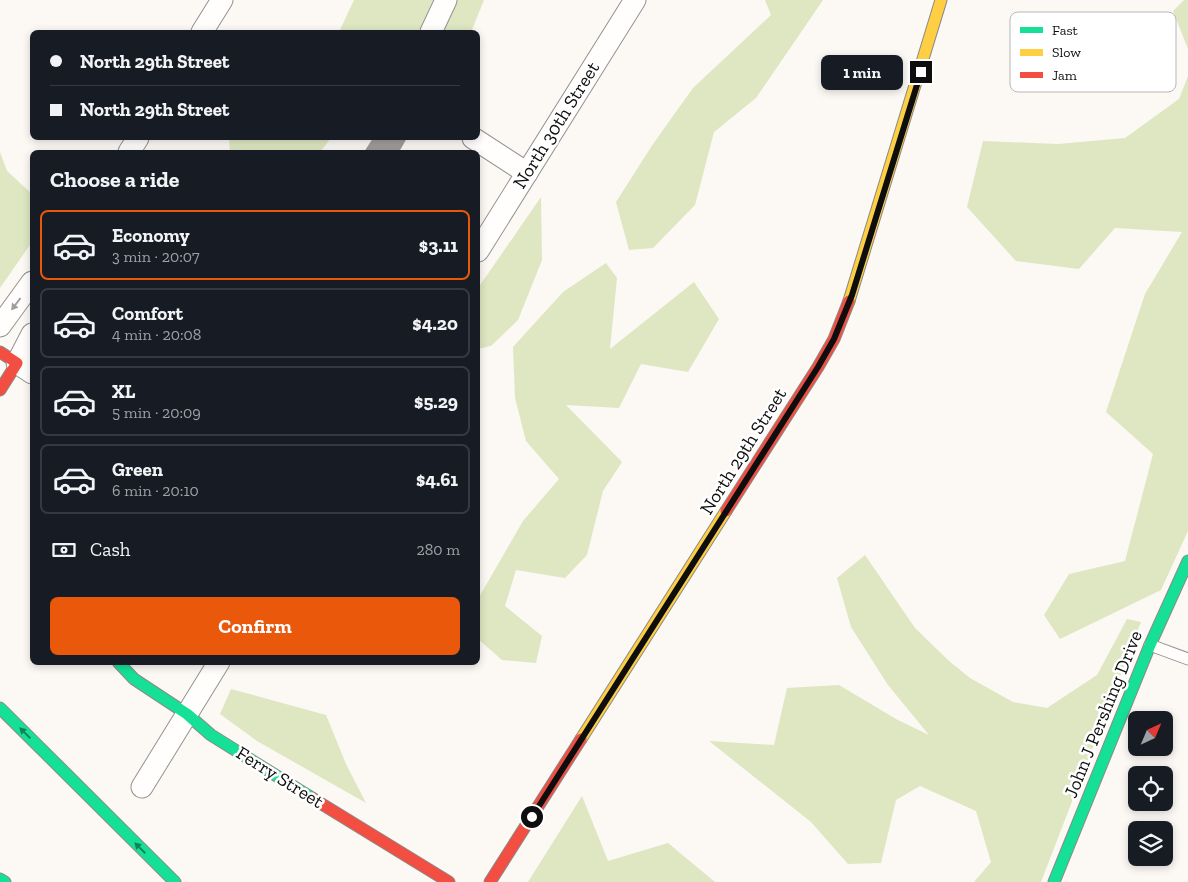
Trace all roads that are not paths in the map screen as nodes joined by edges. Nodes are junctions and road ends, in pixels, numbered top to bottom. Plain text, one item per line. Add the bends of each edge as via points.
1 (222, 0) edge
2 (446, 0) edge
3 (635, 0) edge
4 (941, 0) edge
5 (203, 30) edge
6 (431, 30) edge
7 (476, 140) edge
8 (526, 172) junction
9 (480, 248) edge
10 (30, 285) edge
11 (0, 326) edge
12 (30, 338) edge
13 (16, 363) edge
14 (0, 390) edge
15 (1188, 561) edge
16 (1150, 645) junction
17 (1188, 659) edge
18 (121, 665) edge
19 (217, 665) edge
20 (0, 708) edge
21 (187, 714) junction
22 (142, 787) dead end
23 (0, 879) edge
24 (5, 882) edge
25 (174, 882) edge
26 (449, 882) edge
27 (490, 882) edge
28 (1054, 882) edge

1 - 5 street
2 - 6 street
3 - 8 street, North 30th Street
4 - 27 main road, North 29th Street via 852,295 834,339
7 - 8 street
8 - 9 street, North 30th Street
10 -> 11 street
12 - 13 street
13 - 14 main road
15 - 16 main road, John J Pershing Drive
16 - 17 lane
16 - 28 main road, John J Pershing Drive
18 - 21 main road, Ferry Street via 134,679
19 - 21 street
25 -> 20 main road
21 - 22 street
21 - 26 main road, Ferry Street via 211,735
23 - 24 main road

